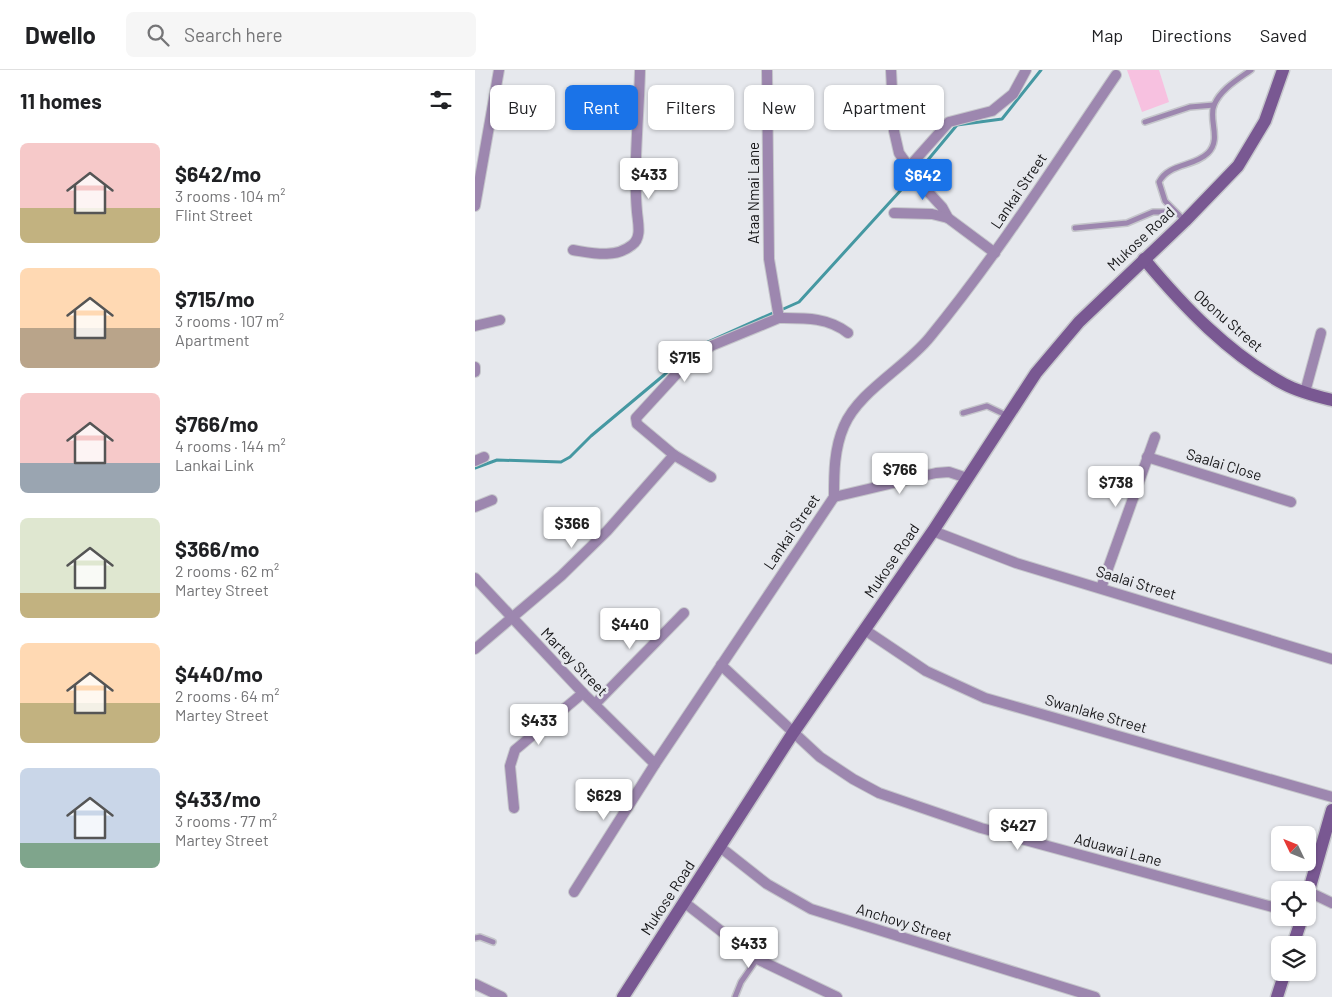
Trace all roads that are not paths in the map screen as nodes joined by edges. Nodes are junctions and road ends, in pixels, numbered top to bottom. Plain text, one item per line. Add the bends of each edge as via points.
1 (499, 70) edge
2 (640, 70) edge
3 (767, 70) edge
4 (891, 70) edge
5 (1026, 70) edge
6 (1251, 70) edge
7 (1283, 70) edge
8 (1115, 74) dead end
9 (1214, 106) junction
10 (1145, 122) dead end
11 (908, 168) junction
12 (475, 206) edge
13 (1174, 212) junction
14 (894, 213) dead end
15 (948, 218) junction
16 (1185, 221) junction
17 (1075, 228) dead end
18 (573, 250) dead end
19 (995, 253) junction
20 (1144, 259) junction
21 (779, 316) junction
22 (500, 320) dead end
23 (475, 326) edge
24 (849, 333) dead end
25 (1321, 333) dead end
26 (475, 367) edge
27 (475, 372) edge
28 (1305, 392) junction
29 (1332, 400) edge
30 (963, 413) dead end
31 (1008, 416) junction
32 (1155, 437) dead end
33 (674, 455) junction
34 (1147, 457) junction
35 (711, 477) dead end
36 (967, 478) junction
37 (834, 497) junction
38 (492, 500) dead end
39 (1291, 502) dead end
40 (475, 507) edge
41 (933, 530) junction
42 (475, 578) edge
43 (1101, 588) junction
44 (683, 613) dead end
45 (511, 618) junction
46 (865, 630) junction
47 (475, 649) edge
48 (1332, 659) edge
49 (721, 665) junction
50 (583, 693) junction
51 (595, 704) junction
52 (793, 734) junction
53 (655, 764) junction
54 (1332, 797) edge
55 (514, 808) dead end
56 (1332, 810) edge
57 (720, 847) junction
58 (1312, 881) edge
59 (573, 892) dead end
60 (1316, 898) edge
61 (685, 903) junction
62 (1332, 904) edge
63 (1271, 907) edge
64 (475, 938) edge
65 (493, 942) dead end
66 (757, 959) junction
67 (1282, 981) edge
68 (475, 984) edge
69 (502, 997) edge
70 (623, 997) edge
71 (735, 997) edge
72 (837, 997) edge
73 (1095, 997) edge
74 (1277, 997) edge

1 - 12 street
2 - 18 street via 637,239 632,245 609,254
3 - 21 street, Ataa Nmai Lane via 769,259
4 - 11 street via 894,131 899,152
5 - 11 street via 1013,94 992,111 949,122
6 - 9 lane via 1229,85
7 - 16 street, Mukose Road via 1265,121 1248,151 1220,186
8 - 19 street, Lankai Street
9 - 10 lane via 1190,107
9 - 13 lane via 1215,142 1212,148 1201,158 1165,173 1159,182 1165,201
11 - 15 street
13 - 16 lane
13 - 17 lane via 1153,212 1127,223
14 - 15 street via 932,214
15 - 19 street
16 - 20 street, Mukose Road
19 - 37 street, Lankai Street via 929,339 856,408 844,426 835,459
20 - 28 street, Obonu Street via 1174,295 1232,350 1285,384
20 - 31 street, Mukose Road via 1061,340
21 - 24 street via 812,318 839,325
21 - 33 street via 711,346 681,369 636,418 637,424
22 - 23 street
25 - 28 street
26 - 27 street
28 - 29 street, Obonu Street
30 - 31 lane via 987,406
31 - 36 street, Mukose Road
32 - 34 street
33 - 35 street
33 - 45 street via 607,531
34 - 39 street, Saalai Close
34 - 43 street
36 - 37 street via 949,472 936,473
36 - 41 street, Mukose Road
37 - 49 street, Lankai Street
38 - 40 street
41 - 43 street, Saalai Street via 1016,563
41 - 46 street, Mukose Road
42 - 45 street, Martey Street
43 - 48 street, Saalai Street
44 - 51 street
45 - 47 street
45 - 50 street, Martey Street
46 - 52 street, Mukose Road
46 - 54 street, Swanlake Street via 926,671 985,698
49 - 52 street, Aduawai Lane
49 - 53 street, Lankai Street
50 - 51 street, Martey Street
50 - 55 street via 515,750 510,766
51 - 53 street, Martey Street
52 - 57 street, Mukose Road
52 - 63 street, Aduawai Lane via 837,770 879,793 981,828
53 - 59 street, Lankai Street
56 - 58 street
57 - 61 street, Mukose Road
57 - 73 street, Anchovy Street via 767,884 811,909
60 - 62 street
61 - 66 street
61 - 70 street, Mukose Road
64 - 65 lane via 480,936
66 - 71 lane
66 - 72 street
67 - 74 street
68 - 69 street

